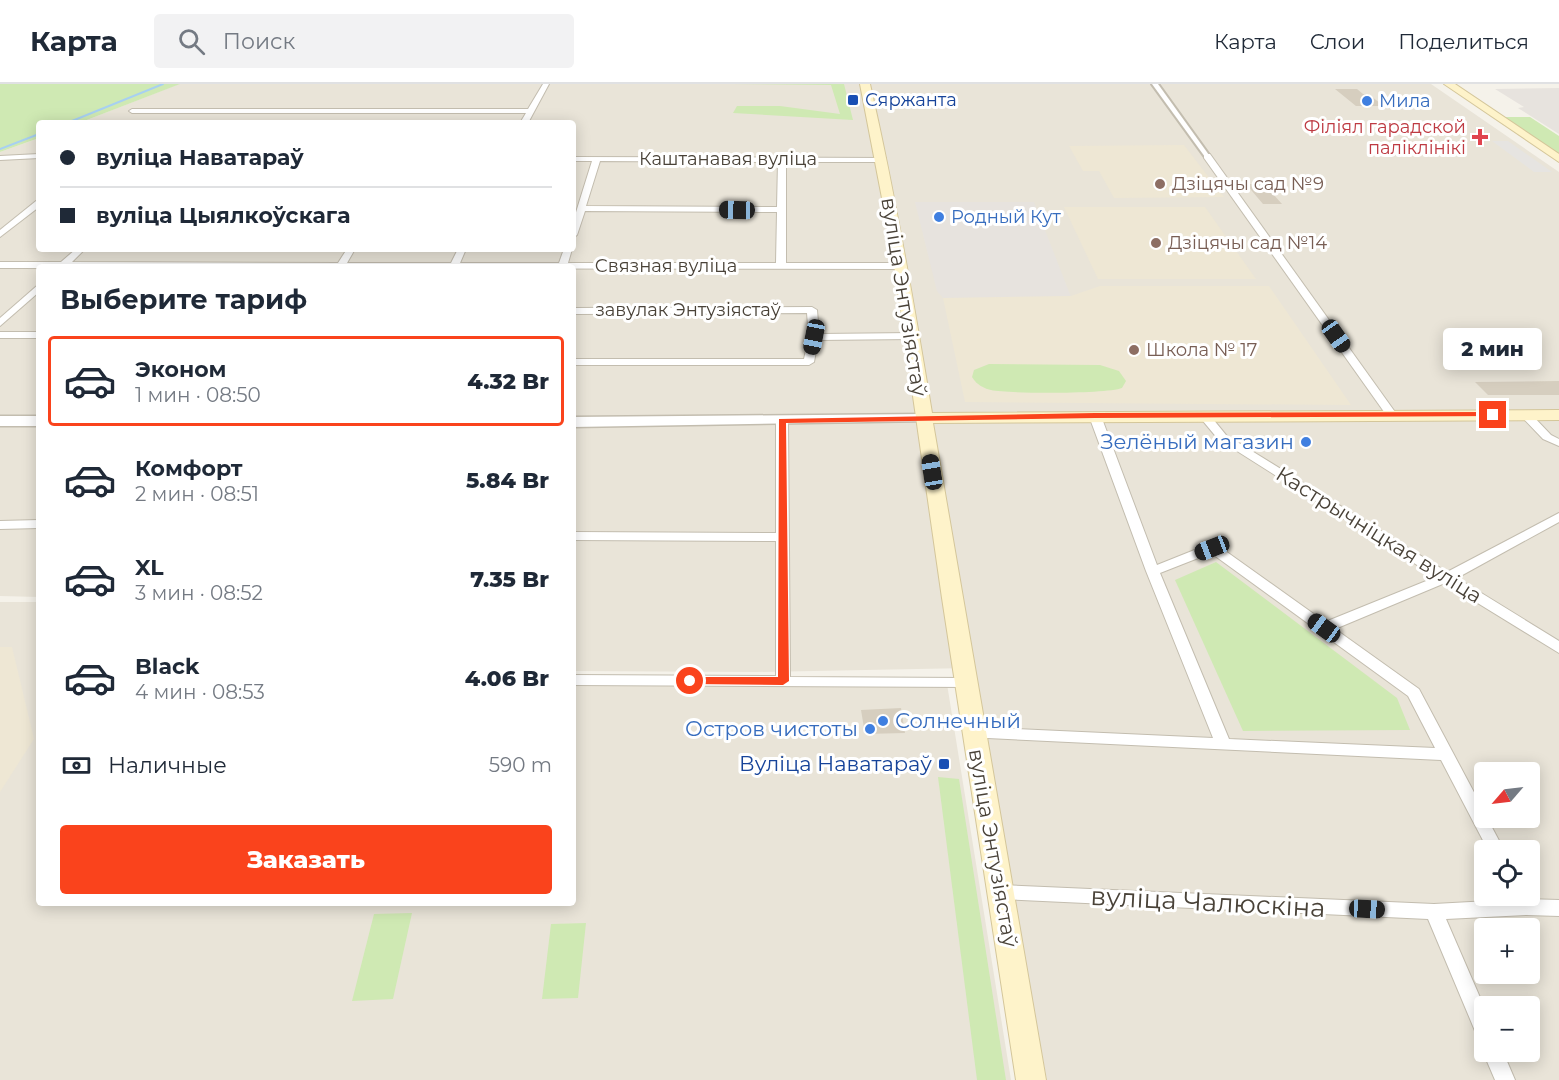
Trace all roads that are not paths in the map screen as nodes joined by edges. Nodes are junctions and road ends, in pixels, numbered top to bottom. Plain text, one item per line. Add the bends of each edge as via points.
1 (546, 84) edge
2 (865, 84) edge
3 (1155, 84) edge
4 (1449, 84) edge
5 (132, 111) dead end
6 (530, 111) junction
7 (526, 120) edge
8 (36, 156) edge
9 (1207, 156) joint
10 (0, 158) edge
11 (576, 159) edge
12 (597, 159) junction
13 (782, 159) junction
14 (1559, 159) edge
15 (883, 160) junction
16 (36, 205) edge
17 (582, 208) junction
18 (781, 210) junction
19 (576, 226) edge
20 (0, 234) edge
21 (78, 252) edge
22 (0, 264) edge
23 (64, 264) edge
24 (36, 265) edge
25 (576, 266) edge
26 (781, 266) junction
27 (900, 266) junction
28 (36, 290) edge
29 (576, 311) edge
30 (0, 323) edge
31 (0, 334) edge
32 (36, 335) edge
33 (913, 336) junction
34 (814, 337) junction
35 (576, 362) edge
36 (1391, 414) junction
37 (1526, 415) junction
38 (1559, 415) edge
39 (1095, 416) junction
40 (1204, 416) junction
41 (924, 418) junction
42 (0, 421) edge
43 (36, 421) edge
44 (782, 421) junction
45 (576, 422) edge
46 (1559, 443) edge
47 (1557, 520) edge
48 (36, 524) edge
49 (0, 525) edge
50 (576, 536) edge
51 (783, 537) junction
52 (1154, 571) junction
53 (1448, 577) junction
54 (1324, 628) junction
55 (1559, 648) edge
56 (576, 680) edge
57 (783, 681) junction
58 (965, 683) junction
59 (974, 733) junction
60 (1223, 744) junction
61 (1446, 754) junction
62 (1491, 840) edge
63 (1001, 892) junction
64 (1540, 904) edge
65 (1483, 906) edge
66 (1559, 908) edge
67 (1434, 912) junction
68 (1474, 1006) edge
69 (1497, 1062) edge
70 (1031, 1080) edge
71 (1505, 1080) edge

1 - 6 street
2 - 15 main road, вуліца Энтузіястаў
3 - 9 street
4 - 14 main road
5 - 6 street
6 - 7 street
8 - 10 street
9 - 36 street
11 - 12 street, Каштанавая вуліца
12 - 13 street, Каштанавая вуліца
12 - 17 street
13 - 15 street, Каштанавая вуліца
13 - 18 street
15 - 27 main road, вуліца Энтузіястаў
16 - 20 street
17 - 18 street
17 - 19 street
18 - 26 street
21 - 23 street
22 - 24 street, Связная вуліца
25 - 26 street, Связная вуліца
26 - 27 street, Связная вуліца
27 - 33 main road, вуліца Энтузіястаў
28 - 30 street
29 - 34 street, завулак Энтузіястаў via 812,310
31 - 32 street
33 - 34 street
33 - 41 main road, вуліца Энтузіястаў
34 - 35 street via 809,362
36 - 37 main road
36 - 40 main road
37 - 38 main road
37 - 46 street
39 - 40 main road
39 - 41 main road
39 - 52 street
40 - 53 street, Кастрычніцкая вуліца via 1222,437
41 - 44 street
41 - 58 main road, вуліца Энтузіястаў
42 - 43 street
44 - 45 street
44 - 51 street
47 - 53 street
48 - 49 street
50 - 51 street
51 - 57 street
52 - 54 street via 1212,548
52 - 60 street
53 - 54 street
53 - 55 street, Кастрычніцкая вуліца
54 - 61 street via 1414,693
56 - 57 street
57 - 58 street
58 - 59 main road, вуліца Энтузіястаў
59 - 60 street
59 - 63 main road, вуліца Энтузіястаў
60 - 61 street
61 - 62 street
63 - 67 street, вуліца Чалюскіна
63 - 70 main road, вуліца Энтузіястаў
64 - 66 street, вуліца Чалюскіна
65 - 67 street, вуліца Чалюскіна
67 - 68 street
69 - 71 street

